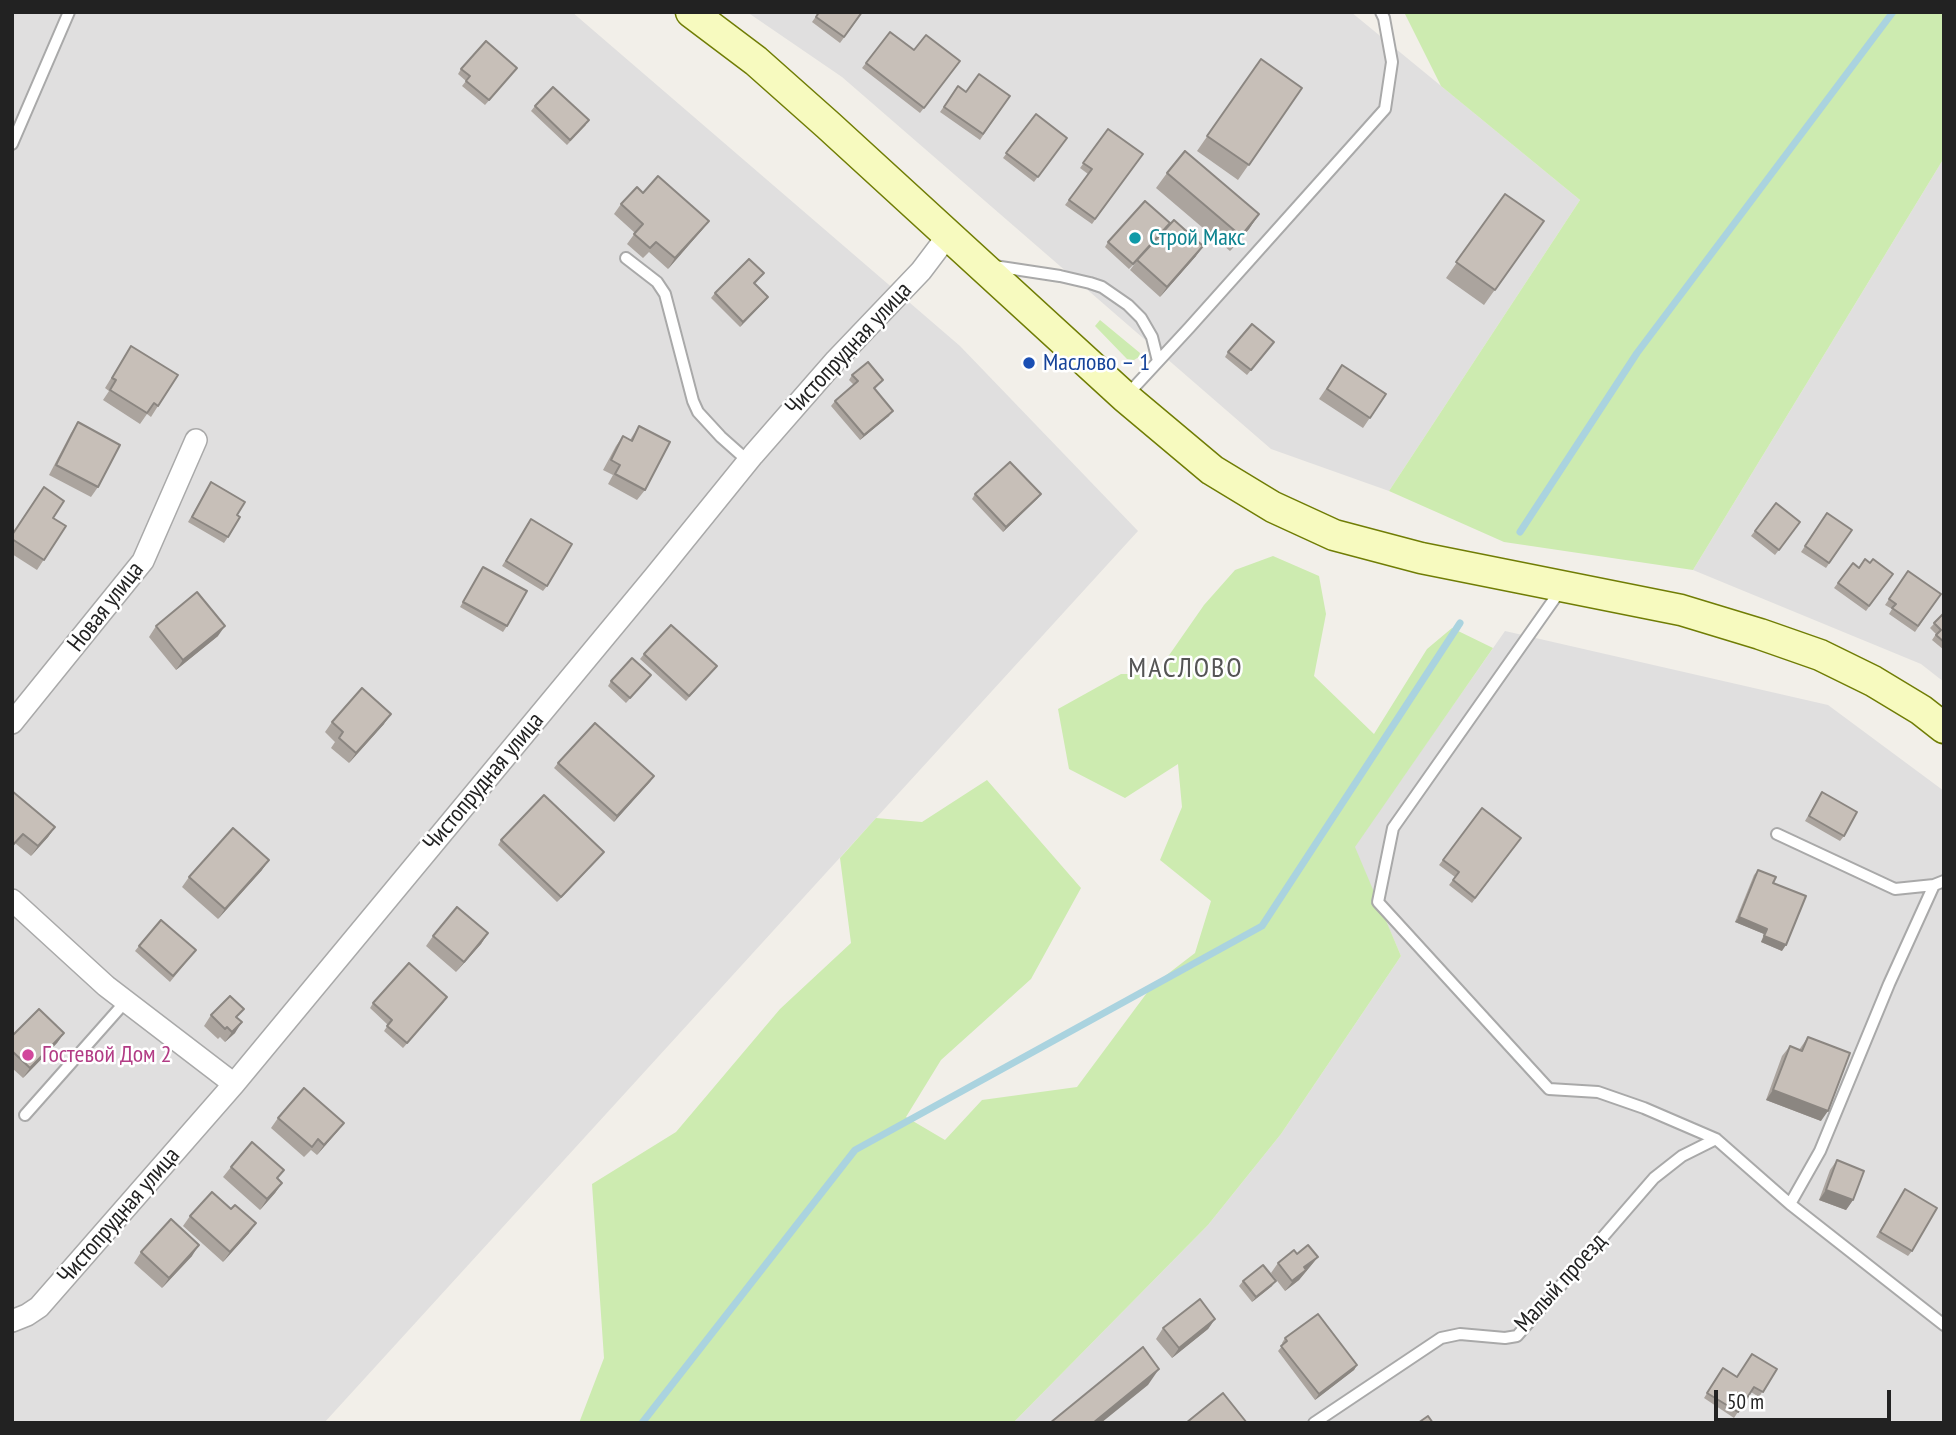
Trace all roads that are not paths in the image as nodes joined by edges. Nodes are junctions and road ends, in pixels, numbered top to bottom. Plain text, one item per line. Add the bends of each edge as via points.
1 (69, 12) edge
2 (691, 12) edge
3 (1381, 12) edge
4 (12, 144) edge
5 (949, 234) junction
6 (626, 258) dead end
7 (982, 264) junction
8 (1158, 361) junction
9 (1125, 397) junction
10 (196, 440) dead end
11 (748, 461) junction
12 (1563, 586) junction
13 (12, 723) edge
14 (1944, 728) edge
15 (1777, 834) dead end
16 (1939, 883) edge
17 (12, 900) edge
18 (126, 1001) junction
19 (234, 1084) junction
20 (25, 1115) dead end
21 (1716, 1139) junction
22 (1790, 1204) junction
23 (12, 1321) edge
24 (1944, 1325) edge
25 (1314, 1423) edge

1 - 4 lane
2 - 5 main road via 756,61
3 - 8 lane via 1392,62 1385,109
5 - 7 main road
5 - 11 street, Чистопрудная улица via 921,271
6 - 11 lane via 665,294 698,412
7 - 8 lane via 1060,276 1102,288 1140,318 1152,337
7 - 9 main road
8 - 9 lane
9 - 12 main road via 1212,470 1273,507 1334,535 1421,558
10 - 13 street, Новая улица via 143,561
11 - 19 street, Чистопрудная улица
12 - 14 main road via 1681,610 1820,655 1873,681
12 - 21 lane via 1393,828 1378,902 1549,1089 1598,1092
15 - 16 lane via 1890,887
16 - 22 lane via 1889,984 1819,1151
17 - 18 street
18 - 19 street
18 - 20 lane
19 - 23 street, Чистопрудная улица via 39,1307
21 - 22 lane
21 - 25 lane, Малый проезд via 1682,1156 1654,1178 1518,1335 1441,1338
22 - 24 lane

